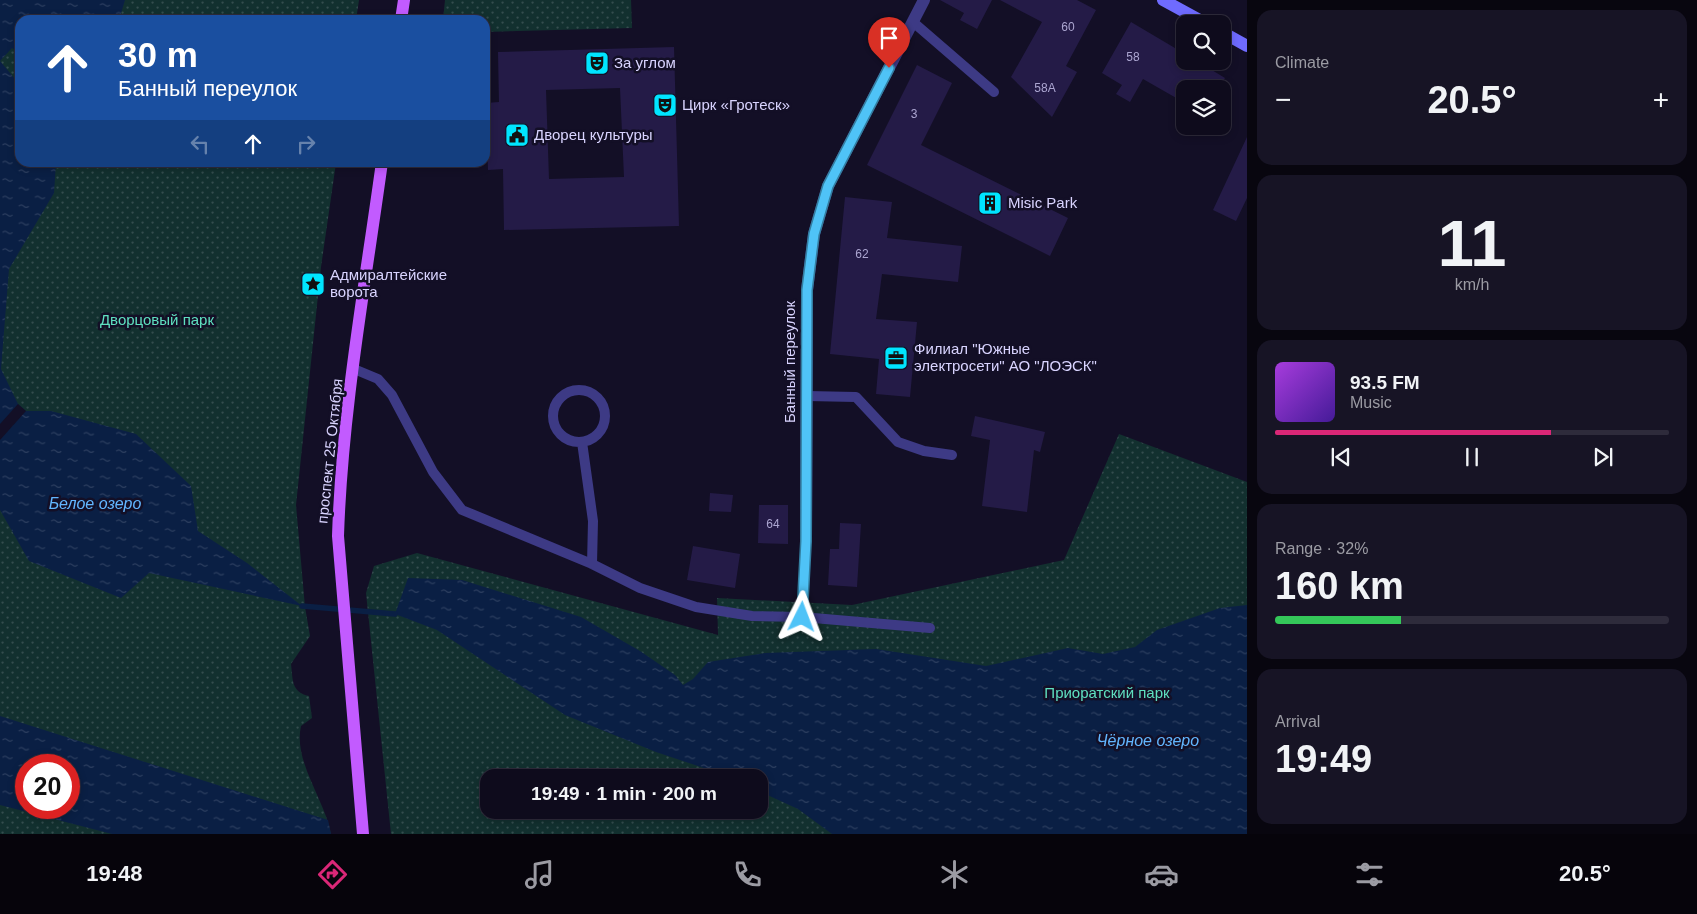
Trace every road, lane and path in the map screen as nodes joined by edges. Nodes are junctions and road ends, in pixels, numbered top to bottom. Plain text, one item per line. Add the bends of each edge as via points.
1 (404, 0) edge
2 (924, 0) edge
3 (1163, 0) edge
4 (402, 15) edge
5 (1190, 15) edge
6 (913, 22) junction
7 (1231, 37) edge
8 (1247, 46) edge
9 (994, 92) dead end
10 (381, 167) edge
11 (354, 369) junction
12 (807, 396) junction
13 (582, 442) junction
14 (952, 455) dead end
15 (806, 541) joint
16 (592, 564) junction
17 (802, 617) junction
18 (930, 628) dead end
19 (363, 834) edge

1 - 4 main road
2 - 6 street, Банный переулок
3 - 5 main road
6 - 9 lane
6 - 12 street, Банный переулок via 828,186 814,234 807,290
7 - 8 main road
10 - 11 main road, проспект 25 Октября
11 - 16 lane via 378,379 392,395 433,472 462,510
11 - 19 main road, проспект 25 Октября via 339,496 338,536
12 - 14 lane via 856,397 898,442 924,451
12 - 15 street, Банный переулок
13 - 13 lane via 567,440 556,430 552,415 557,400 569,391 584,389 598,396 606,409 605,424 596,437
13 - 16 lane via 593,521
15 - 17 lane
16 - 17 lane via 640,588 696,607 752,616
17 - 18 lane

